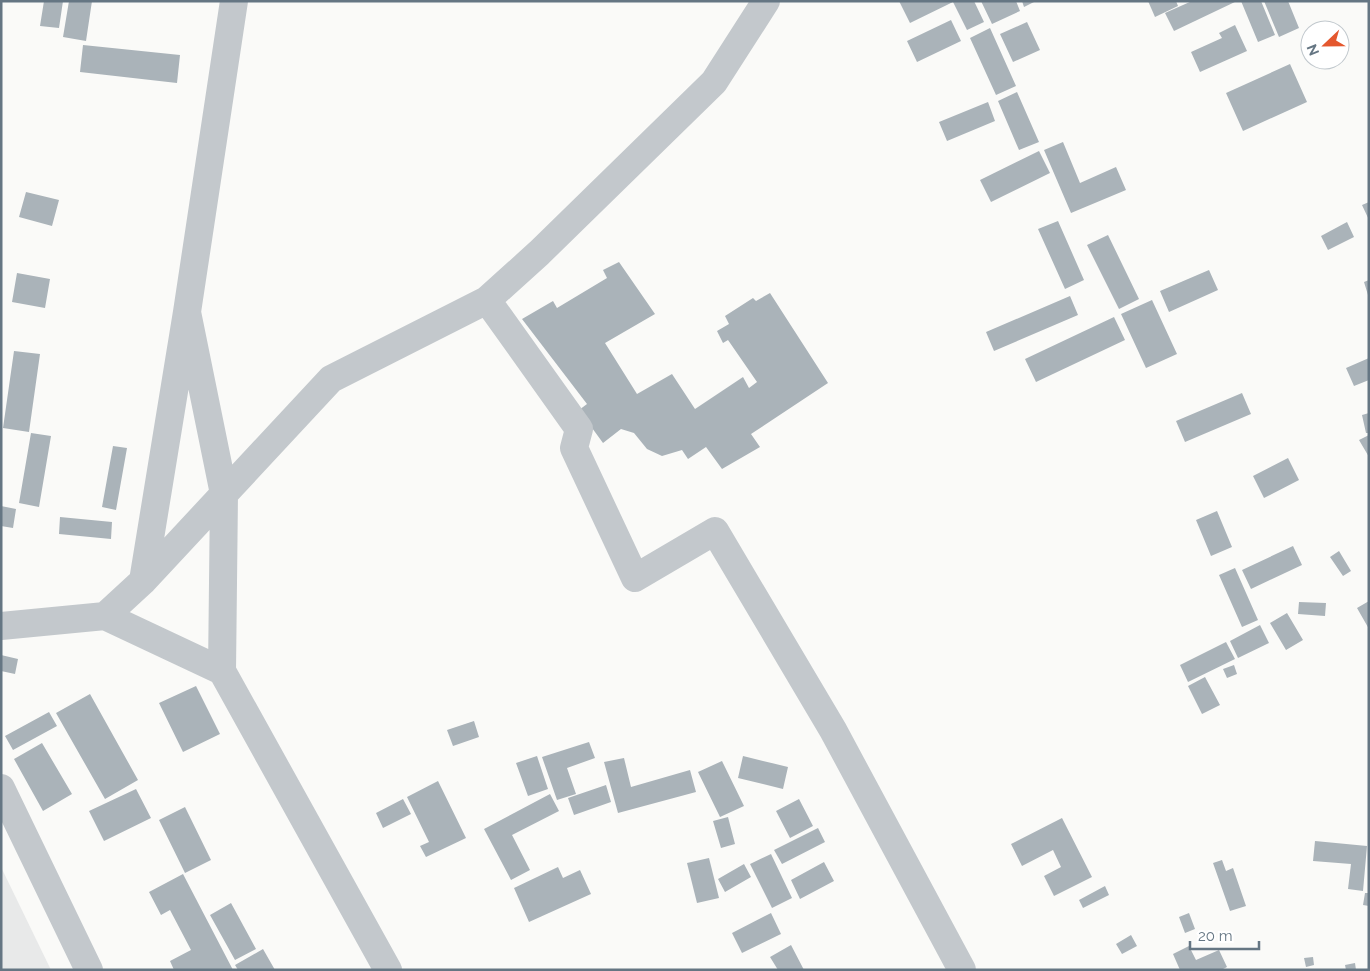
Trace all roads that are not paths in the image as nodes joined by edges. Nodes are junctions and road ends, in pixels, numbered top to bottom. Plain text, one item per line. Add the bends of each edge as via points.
1 (234, 1) edge
2 (766, 1) edge
3 (486, 300) junction
4 (187, 312) junction
5 (224, 494) junction
6 (143, 581) junction
7 (105, 616) junction
8 (1, 626) edge
9 (222, 671) junction
10 (1, 788) edge
11 (88, 970) edge
12 (388, 970) edge
13 (962, 970) edge

1 - 4 street
2 - 3 street via 714,82 539,253
3 - 5 street via 332,378
3 - 13 street via 579,429 574,448 635,578 715,531 833,730
4 - 5 street
4 - 6 street
5 - 6 street
5 - 9 street
6 - 7 street
7 - 8 street
7 - 9 street
9 - 12 street
10 - 11 street

